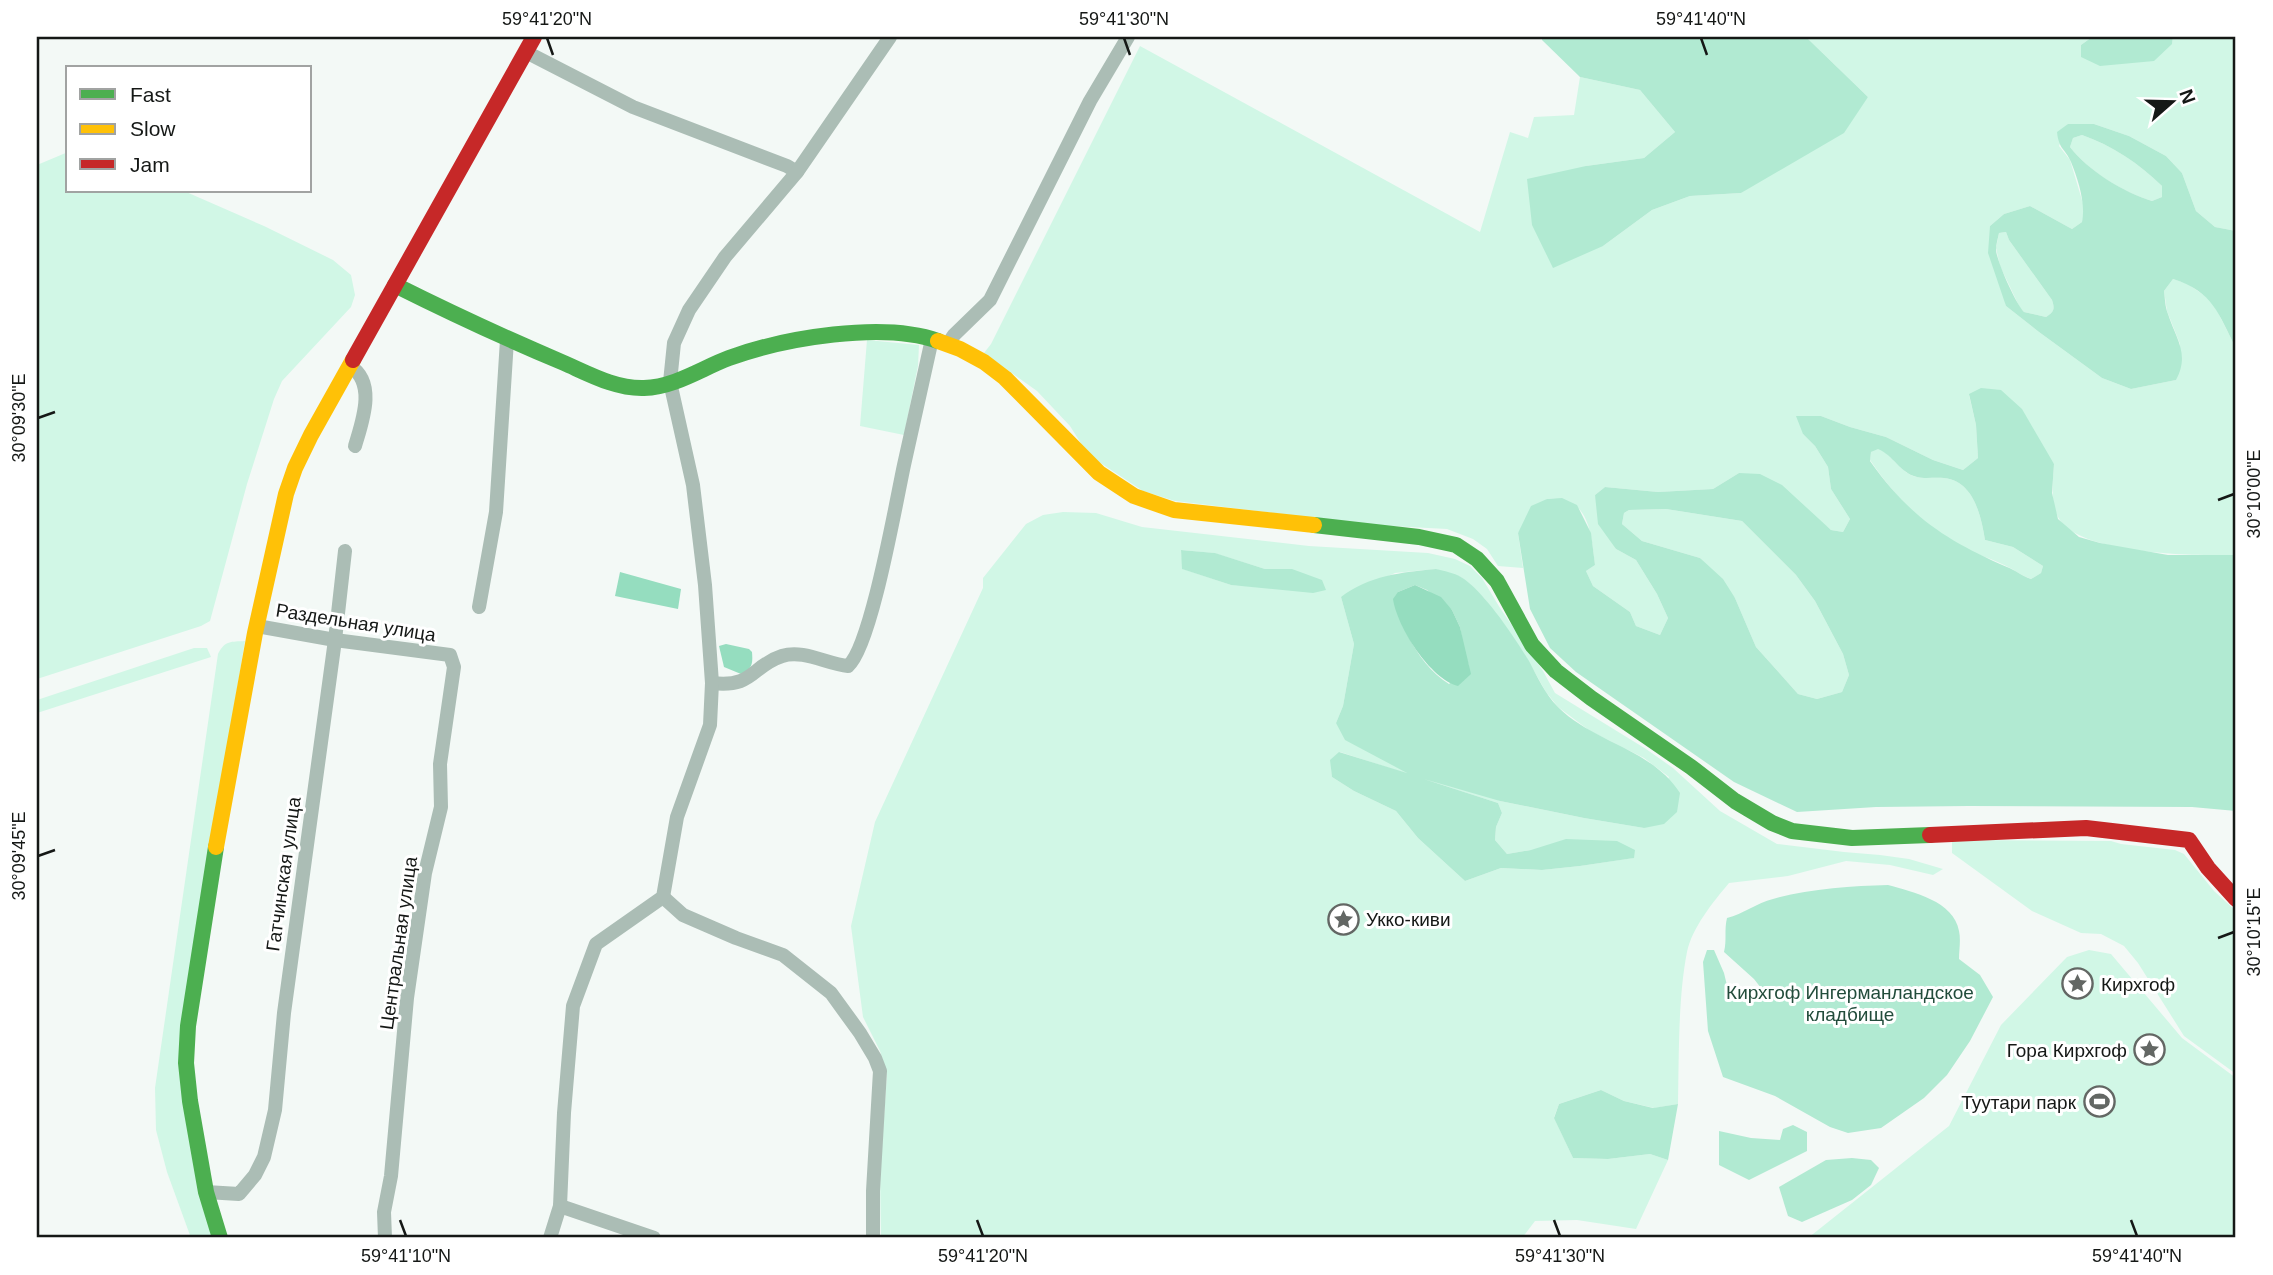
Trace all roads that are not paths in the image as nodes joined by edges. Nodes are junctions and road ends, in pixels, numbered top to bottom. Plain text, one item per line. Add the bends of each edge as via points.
1 (534, 37) edge
2 (890, 37) edge
3 (1128, 37) edge
4 (526, 52) junction
5 (797, 172) junction
6 (395, 285) junction
7 (507, 340) junction
8 (940, 341) junction
9 (350, 366) junction
10 (670, 382) junction
11 (355, 446) dead end
12 (345, 551) dead end
13 (479, 607) dead end
14 (257, 626) junction
15 (335, 640) junction
16 (450, 655) joint
17 (712, 683) junction
18 (663, 897) junction
19 (2236, 899) edge
20 (206, 1192) junction
21 (560, 1206) junction
22 (220, 1238) edge
23 (385, 1238) edge
24 (550, 1238) edge
25 (654, 1238) edge
26 (873, 1238) edge

1 - 4 street
2 - 5 street
3 - 8 street via 1090,101 990,300
4 - 5 street via 633,107
4 - 6 street
5 - 10 street via 725,257 689,310 674,343
6 - 7 street
6 - 9 street
7 - 10 street via 609,382 645,388
7 - 13 street via 496,512
8 - 10 street via 861,332 801,341 747,351
8 - 17 street via 854,661 848,666 799,654 784,655 743,681
8 - 19 street via 986,362 1101,475 1157,505 1456,545 1497,581 1532,645 1556,671 1772,823 1792,831 1852,838 2087,828 2189,840
9 - 11 street via 356,369 366,399
9 - 14 street via 295,468
10 - 17 street via 693,485
12 - 15 street, Гатчинская улица
14 - 15 street, Раздельная улица
14 - 20 street via 212,863 188,1026 190,1101
15 - 16 street, Раздельная улица
15 - 20 street, Гатчинская улица via 271,1137 255,1175 239,1194
16 - 23 street, Центральная улица via 454,667 440,765 441,807 425,873 407,998
17 - 18 street via 710,725 677,817
18 - 21 street via 596,944 573,1006
18 - 26 street via 683,915 783,955 831,993 860,1032 880,1071
20 - 22 street
21 - 24 street
21 - 25 street

